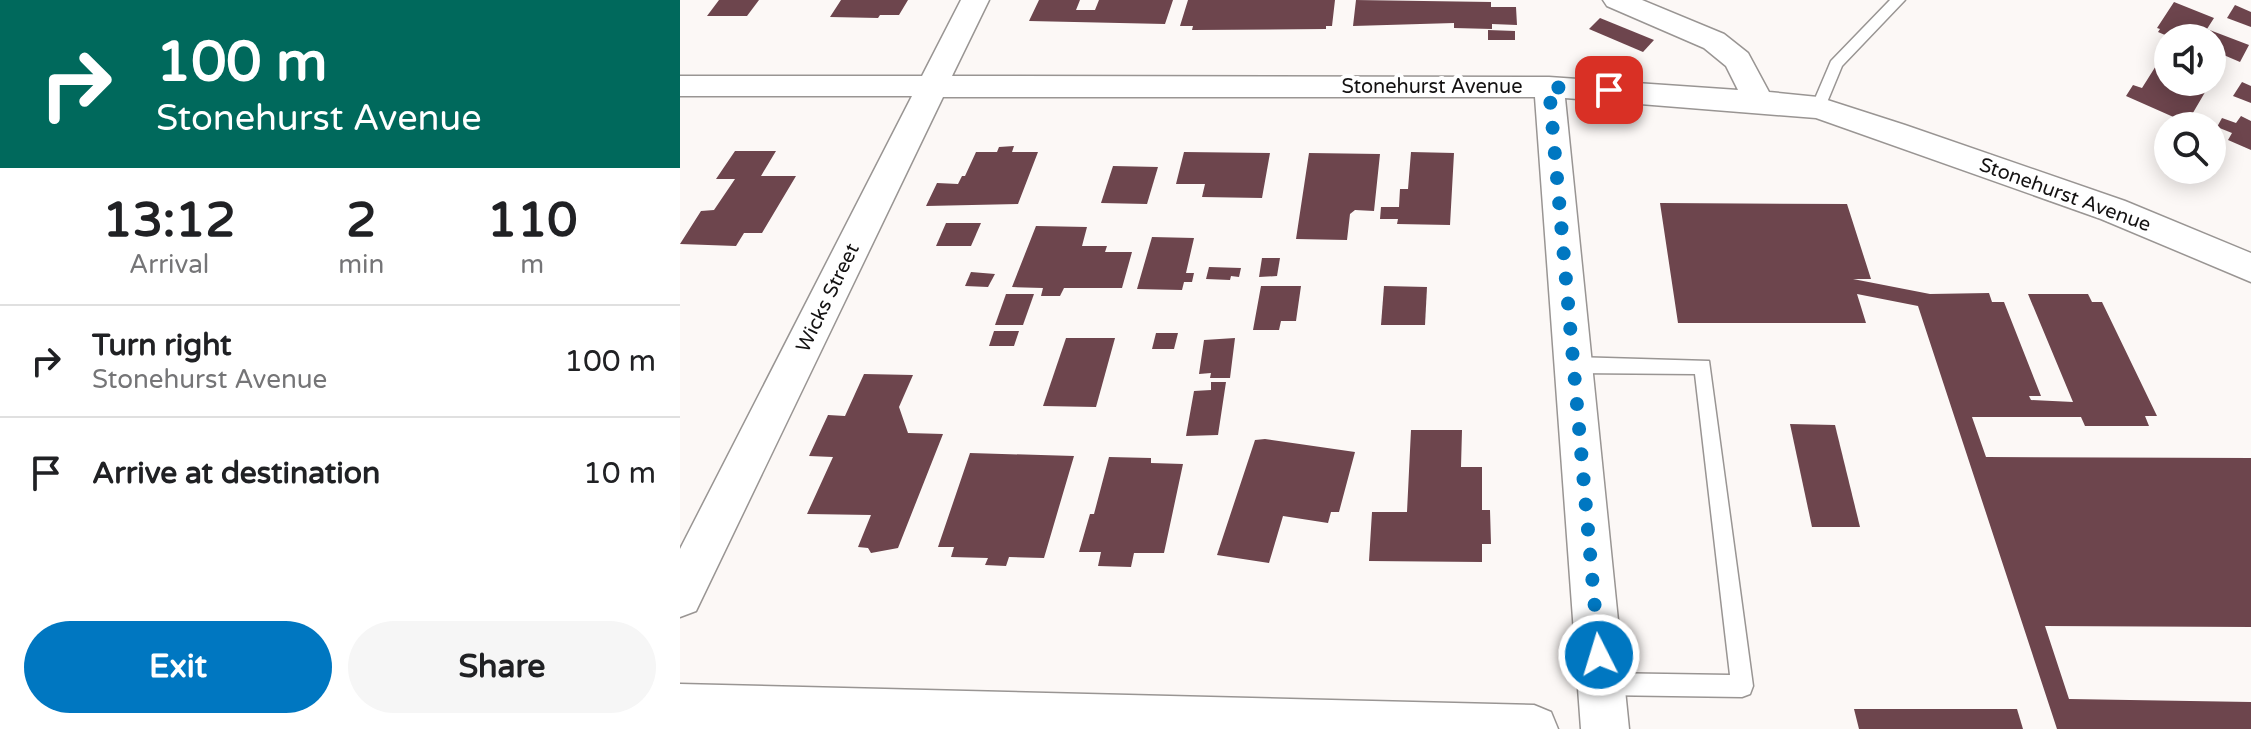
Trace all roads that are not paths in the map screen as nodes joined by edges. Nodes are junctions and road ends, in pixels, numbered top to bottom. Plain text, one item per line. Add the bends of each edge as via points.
1 (975, 0) edge
2 (1617, 0) edge
3 (1898, 0) edge
4 (680, 86) edge
5 (933, 87) junction
6 (1549, 87) junction
7 (1759, 102) junction
8 (1818, 108) junction
9 (2251, 268) edge
10 (1573, 365) junction
11 (680, 595) edge
12 (1601, 684) junction
13 (680, 708) edge
14 (1534, 729) edge
15 (1605, 729) edge

1 - 5 street, Wicks Street
2 - 7 street via 1714,41 1738,60
3 - 8 lane via 1836,64
4 - 5 street, Stonehurst Avenue
5 - 6 street, Stonehurst Avenue
5 - 11 street, Wicks Street
6 - 7 street, Stonehurst Avenue
6 - 10 street
7 - 8 street, Stonehurst Avenue
8 - 9 street, Stonehurst Avenue via 2113,210
10 - 12 street
10 - 12 lane via 1703,366 1742,686
12 - 15 street
13 - 14 street

